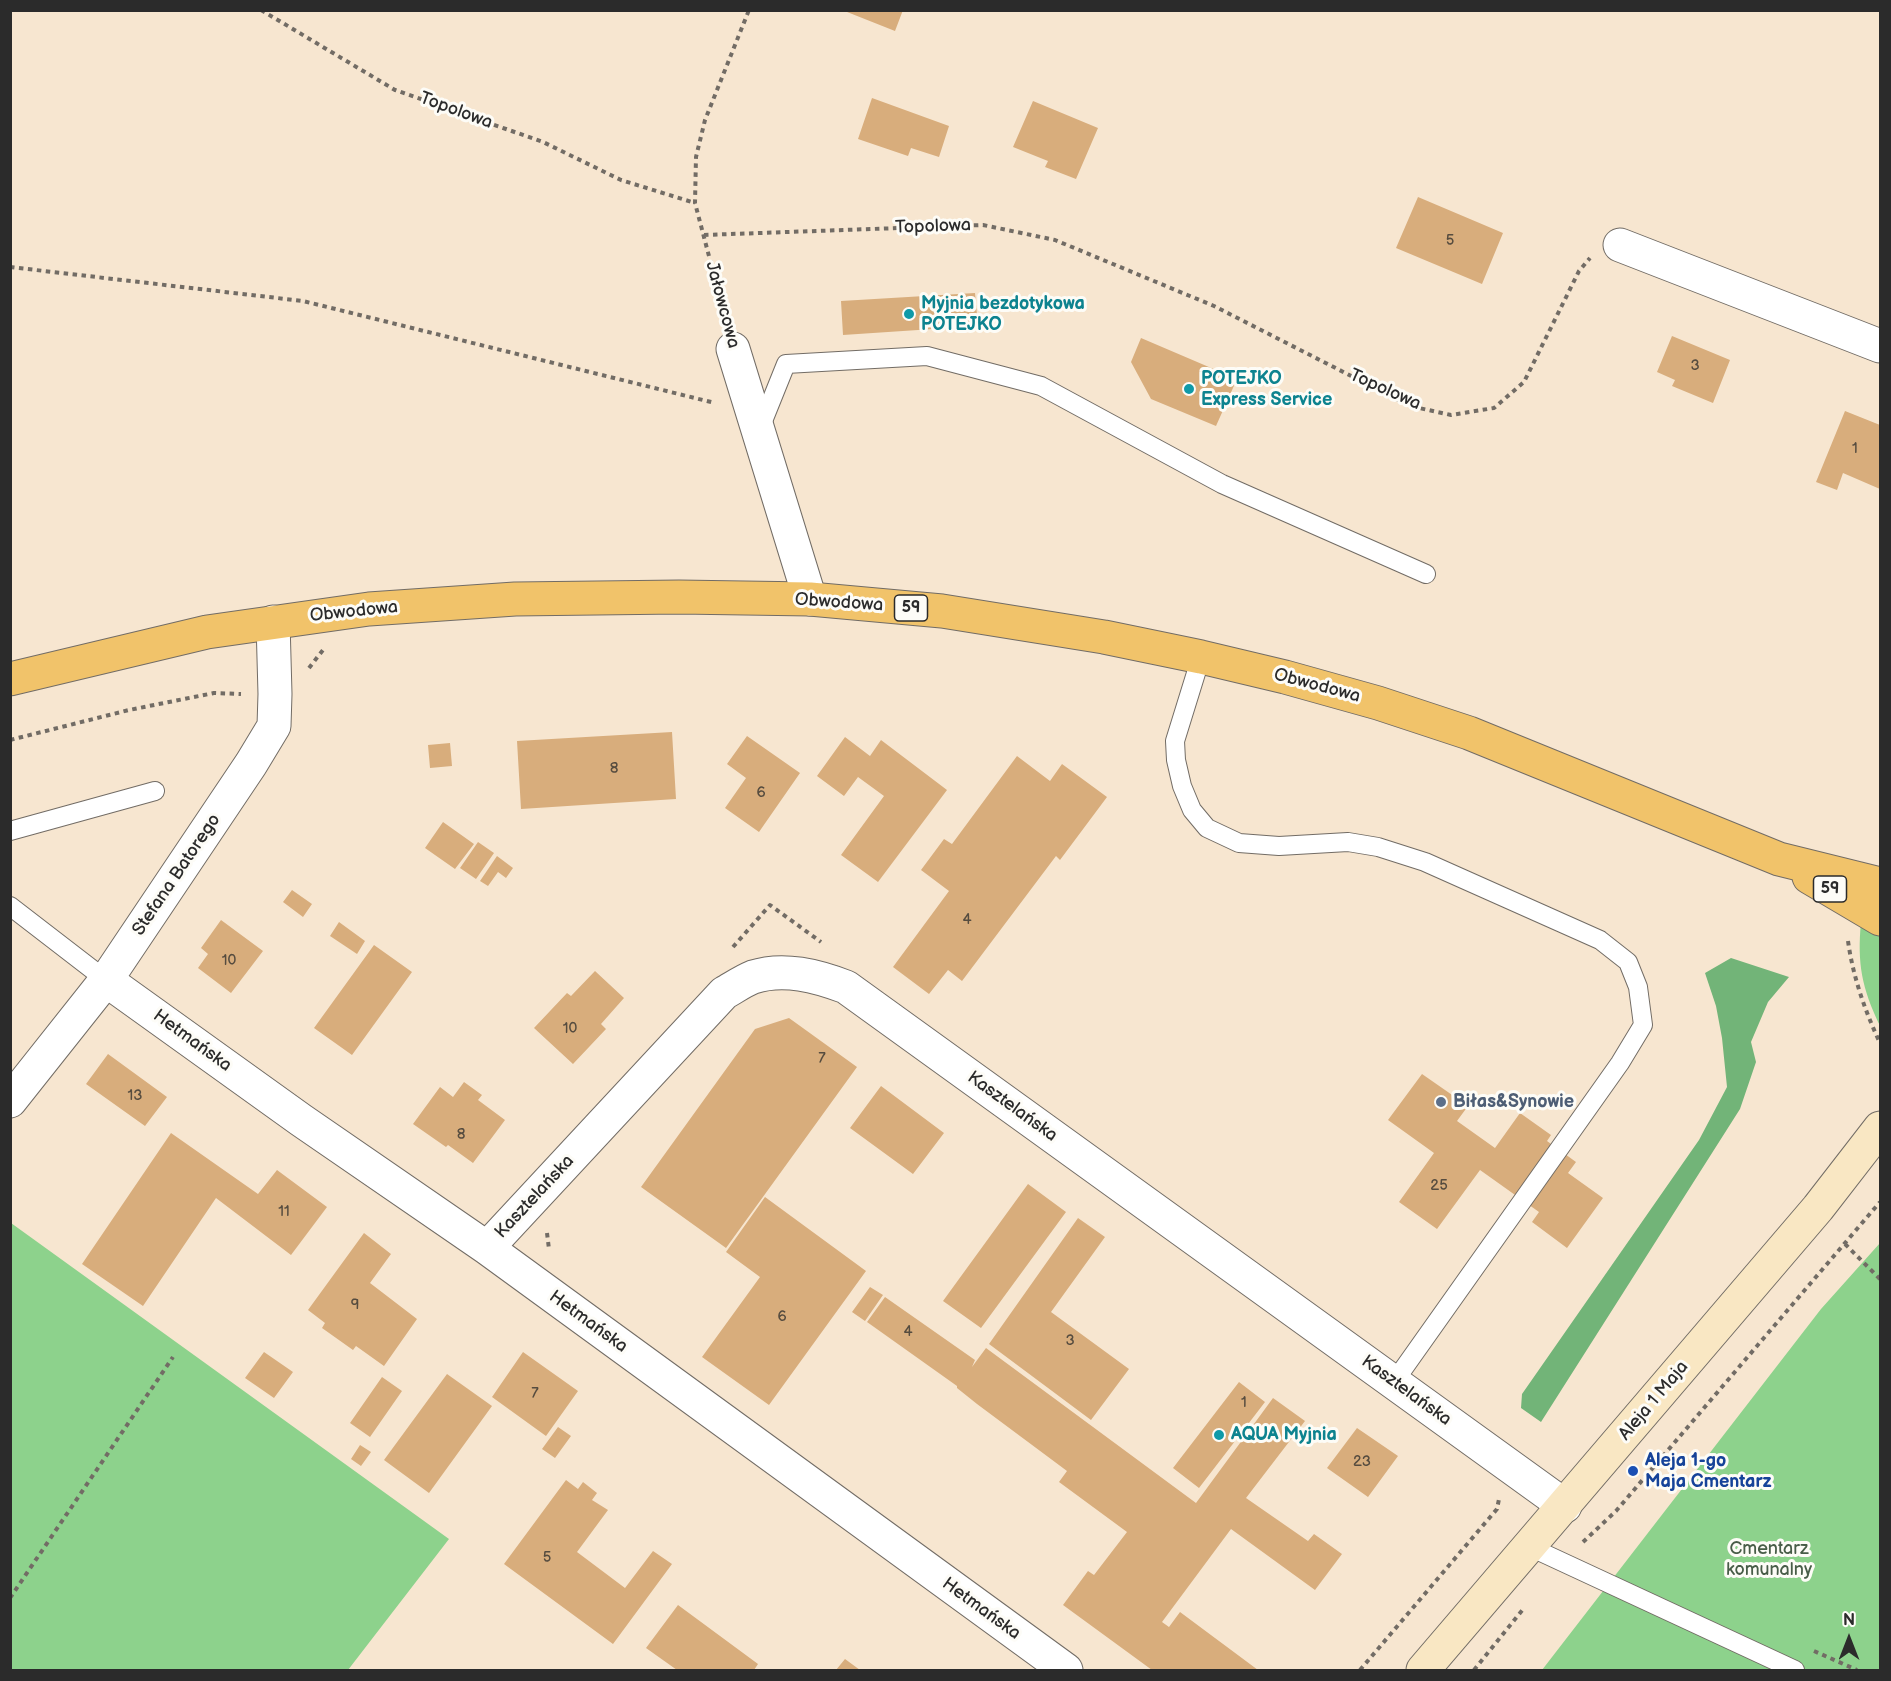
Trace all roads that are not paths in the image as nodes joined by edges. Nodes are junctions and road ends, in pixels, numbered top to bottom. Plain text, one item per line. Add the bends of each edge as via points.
1 (1620, 245) road end
2 (1881, 346) edge
3 (733, 350) road end
4 (755, 421) junction
5 (1426, 574) dead end
6 (810, 599) junction
7 (273, 622) junction
8 (1201, 657) junction
9 (10, 679) edge
10 (155, 791) dead end
11 (10, 831) edge
12 (1779, 859) junction
13 (1881, 884) edge
14 (10, 906) edge
15 (1881, 919) edge
16 (106, 980) junction
17 (10, 1101) edge
18 (1881, 1128) edge
19 (488, 1248) junction
20 (1394, 1382) junction
21 (1565, 1506) junction
22 (1530, 1547) junction
23 (1066, 1671) edge
24 (1423, 1671) edge
25 (1796, 1671) edge

1 - 2 street
3 - 4 street, Jałowcowa
4 - 5 lane via 786,364 927,356 1041,386 1222,484
4 - 6 street, Jałowcowa
6 - 7 main road, Obwodowa / 59 via 515,599 369,609
6 - 8 main road, Obwodowa / 59 via 942,611
7 - 9 main road, Obwodowa / 59 via 207,632
7 - 16 street, Stefana Batorego via 274,726
8 - 12 main road, Obwodowa / 59 via 1368,700 1469,733
8 - 20 lane via 1175,741 1182,786 1192,810 1207,828 1239,843 1279,846 1348,842 1425,862 1600,940 1628,962 1638,987 1643,1025 1620,1063
10 - 11 lane
12 - 13 main road, Obwodowa / 59
12 - 15 main road, Obwodowa / 59
14 - 16 lane
16 - 17 street, Stefana Batorego
16 - 19 street, Hetmańska
18 - 21 street, Aleja 1 Maja
19 - 20 street, Kasztelańska via 724,993 753,977 783,972 817,976 846,987
19 - 23 street, Hetmańska
20 - 21 street, Kasztelańska
21 - 22 street, Aleja 1 Maja
22 - 24 street, Aleja 1 Maja
22 - 25 lane

